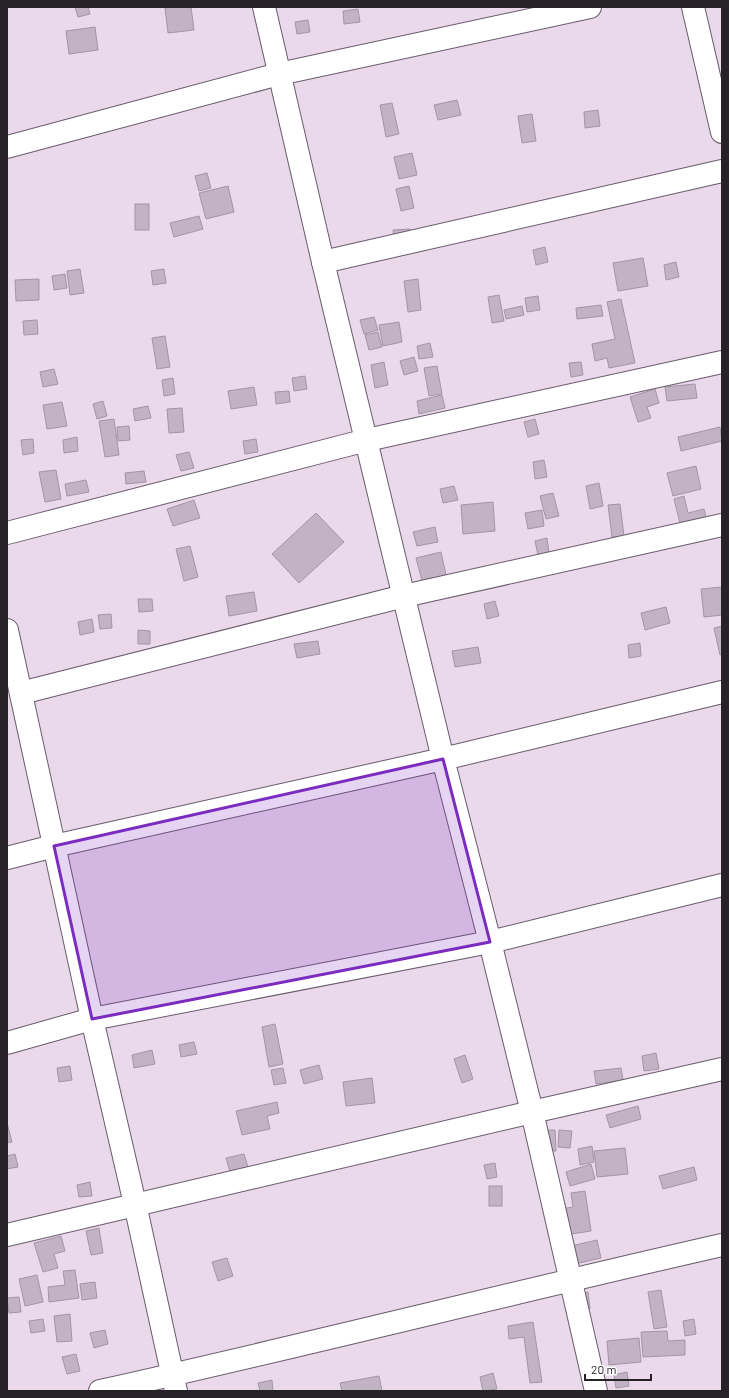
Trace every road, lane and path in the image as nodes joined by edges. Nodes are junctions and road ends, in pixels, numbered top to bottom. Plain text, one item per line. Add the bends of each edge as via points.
1 (264, 7) edge
2 (590, 7) edge
3 (694, 7) edge
4 (279, 74) junction
5 (722, 132) edge
6 (7, 147) edge
7 (722, 171) edge
8 (323, 262) junction
9 (722, 362) edge
10 (366, 440) junction
11 (722, 525) edge
12 (7, 533) edge
13 (404, 596) junction
14 (7, 630) edge
15 (722, 692) edge
16 (21, 693) junction
17 (443, 759) junction
18 (54, 846) junction
19 (7, 858) edge
20 (722, 885) edge
21 (490, 942) junction
22 (92, 1019) junction
23 (7, 1043) edge
24 (722, 1070) edge
25 (532, 1112) junction
26 (136, 1204) junction
27 (7, 1235) edge
28 (722, 1245) edge
29 (569, 1279) junction
30 (174, 1383) edge
31 (100, 1391) edge
32 (596, 1391) edge

1 - 4 street
2 - 4 street
3 - 5 street
4 - 6 street
4 - 8 street
7 - 8 street
8 - 10 street
9 - 10 street
10 - 12 street
10 - 13 street
11 - 13 street
13 - 16 street
13 - 17 street
14 - 16 street
15 - 17 street
16 - 18 street
17 - 18 street
17 - 21 street
18 - 19 street
18 - 22 street
20 - 21 street
21 - 22 street
21 - 25 street
22 - 23 street
22 - 26 street
24 - 25 street
25 - 26 street
25 - 29 street
26 - 27 street
26 - 30 street
28 - 29 street
29 - 30 street
29 - 32 street
30 - 31 street

